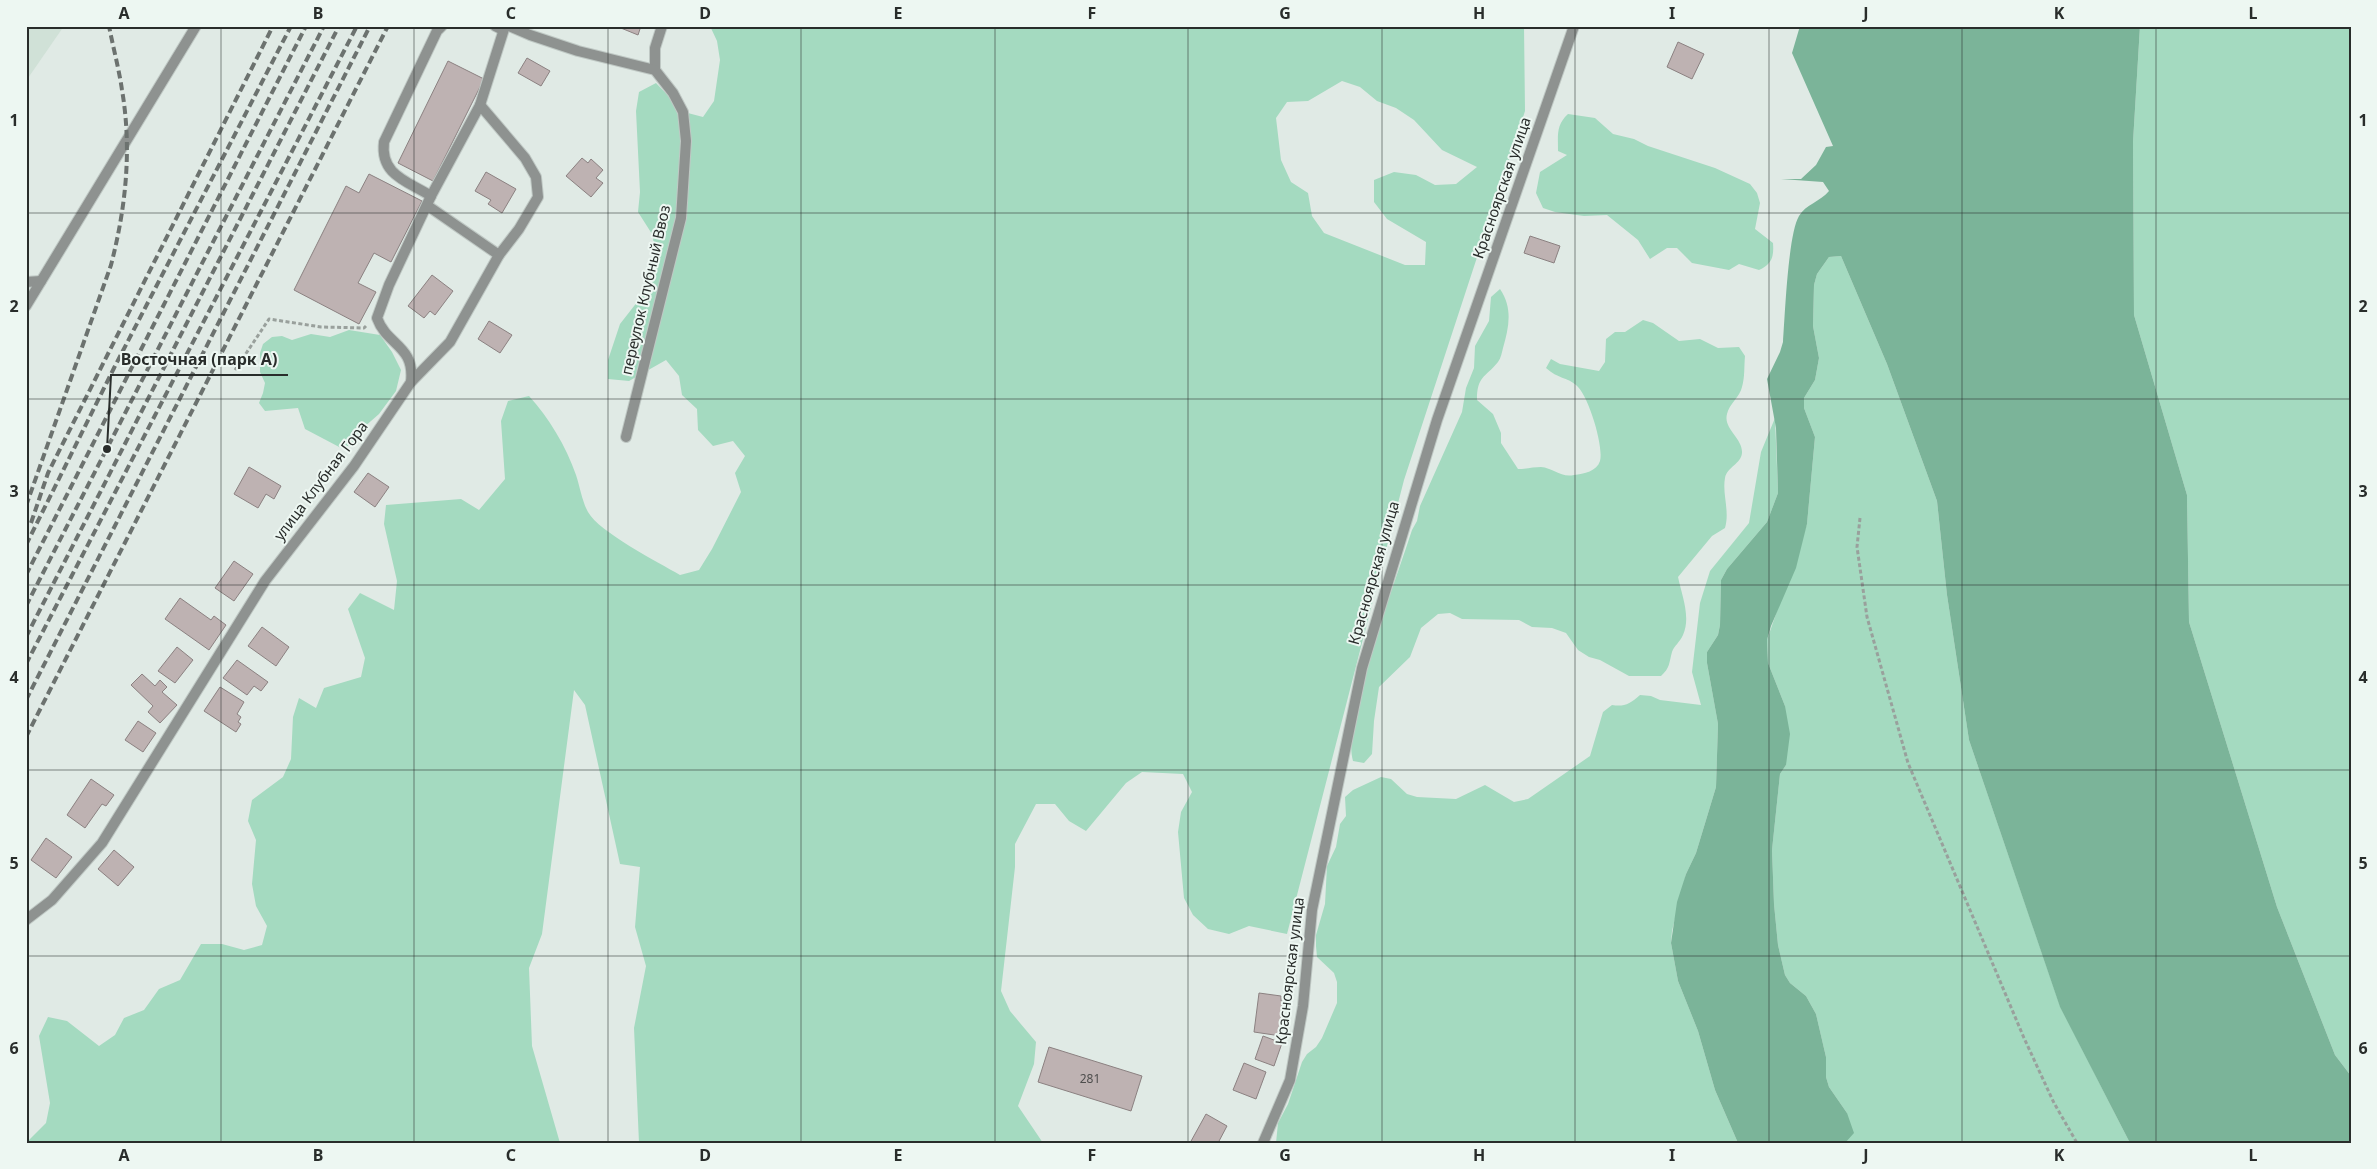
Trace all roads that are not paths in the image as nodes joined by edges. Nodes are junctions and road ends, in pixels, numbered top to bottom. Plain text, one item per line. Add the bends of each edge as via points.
1 (196, 26) edge
2 (442, 26) edge
3 (662, 26) edge
4 (1574, 26) edge
5 (503, 27) edge
6 (655, 70) junction
7 (480, 105) junction
8 (430, 201) junction
9 (499, 255) junction
10 (41, 281) junction
11 (26, 282) edge
12 (26, 306) edge
13 (411, 382) junction
14 (626, 437) dead end
15 (26, 920) edge
16 (1263, 1143) edge

1 - 10 street
2 - 8 street via 384,142 383,153 392,173
3 - 6 street via 655,48
4 - 16 street, Красноярская улица via 1436,420 1365,659 1312,910 1290,1080
5 - 6 street via 578,51
5 - 7 street
6 - 14 street, переулок Клубный Ввоз via 683,112 686,141 681,218
7 - 8 street
7 - 9 street, улица Клубная Гора via 525,158 536,178 538,197
8 - 9 street
8 - 13 street via 389,285 377,318 381,330 408,355
9 - 13 street, улица Клубная Гора via 450,342
10 - 11 street
10 - 12 street
13 - 15 street, улица Клубная Гора via 354,466 265,581 102,843 52,900

